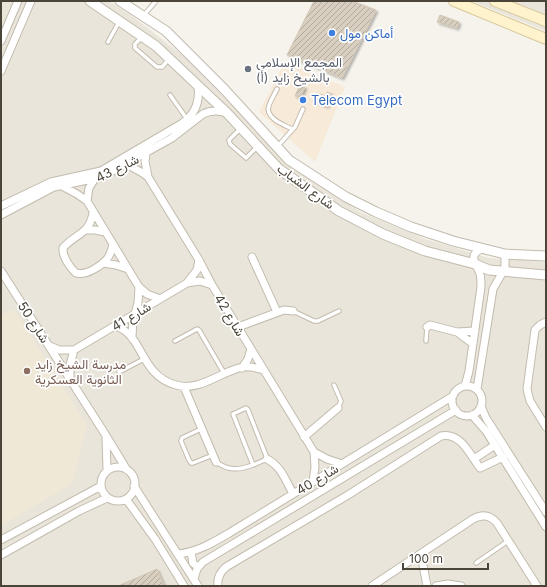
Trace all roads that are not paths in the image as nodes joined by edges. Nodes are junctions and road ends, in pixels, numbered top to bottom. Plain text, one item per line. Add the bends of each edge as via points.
1 (18, 1) edge
2 (31, 1) edge
3 (90, 1) edge
4 (120, 1) edge
5 (156, 1) edge
6 (454, 1) edge
7 (495, 1) edge
8 (145, 17) junction
9 (120, 20) junction
10 (546, 21) edge
11 (166, 31) junction
12 (140, 35) junction
13 (546, 38) edge
14 (1, 41) edge
15 (108, 42) dead end
16 (156, 46) junction
17 (169, 59) junction
18 (1, 71) edge
19 (198, 86) junction
20 (277, 89) dead end
21 (170, 94) dead end
22 (303, 109) dead end
23 (227, 113) junction
24 (188, 120) junction
25 (241, 128) junction
26 (293, 129) junction
27 (258, 146) junction
28 (277, 147) junction
29 (146, 153) junction
30 (126, 164) junction
31 (148, 177) junction
32 (94, 180) junction
33 (55, 185) junction
34 (346, 197) junction
35 (87, 201) junction
36 (1, 206) edge
37 (340, 211) junction
38 (93, 212) junction
39 (1, 215) edge
40 (86, 230) junction
41 (105, 232) junction
42 (113, 244) junction
43 (481, 249) junction
44 (505, 254) junction
45 (546, 256) edge
46 (252, 257) dead end
47 (199, 260) junction
48 (103, 264) junction
49 (475, 264) junction
50 (128, 269) junction
51 (1, 271) edge
52 (504, 272) junction
53 (546, 275) edge
54 (187, 283) junction
55 (212, 285) junction
56 (139, 287) junction
57 (482, 287) junction
58 (493, 289) junction
59 (160, 299) junction
60 (293, 311) joint
61 (339, 311) dead end
62 (277, 312) junction
63 (134, 314) junction
64 (546, 322) edge
65 (114, 326) junction
66 (238, 327) junction
67 (427, 327) joint
68 (475, 331) junction
69 (457, 332) junction
70 (132, 338) junction
71 (175, 341) dead end
72 (426, 341) dead end
73 (47, 343) junction
74 (473, 344) junction
75 (251, 349) junction
76 (74, 350) junction
77 (144, 359) junction
78 (242, 368) junction
79 (264, 370) junction
80 (119, 372) dead end
81 (225, 374) junction
82 (70, 380) junction
83 (334, 385) dead end
84 (465, 386) junction
85 (184, 387) junction
86 (476, 389) junction
87 (453, 396) junction
88 (481, 406) junction
89 (338, 408) joint
90 (456, 410) junction
91 (472, 415) junction
92 (546, 427) edge
93 (202, 429) junction
94 (105, 434) junction
95 (304, 436) junction
96 (496, 445) junction
97 (314, 452) junction
98 (503, 457) junction
99 (214, 459) junction
100 (267, 459) junction
101 (474, 459) junction
102 (342, 464) junction
103 (253, 465) junction
104 (127, 470) junction
105 (107, 471) junction
106 (313, 482) junction
107 (101, 486) junction
108 (134, 486) junction
109 (293, 494) junction
110 (107, 498) junction
111 (126, 499) junction
112 (546, 512) edge
113 (546, 527) edge
114 (1, 540) edge
115 (508, 540) junction
116 (192, 552) junction
117 (178, 554) junction
118 (421, 554) junction
119 (1, 555) edge
120 (476, 563) dead end
121 (198, 567) junction
122 (196, 583) edge
123 (184, 586) edge
124 (218, 586) edge
125 (372, 586) edge
126 (427, 586) edge
127 (436, 586) edge
128 (461, 586) edge
129 (537, 586) edge

1 - 14 street
2 - 18 street
3 - 9 street, شارع الشباب
4 - 8 street, شارع الشباب
5 - 8 lane
6 - 13 main road
7 - 10 main road
8 - 11 street, شارع الشباب
8 - 12 street via 145,26
9 - 12 street, شارع الشباب
9 - 15 lane
11 - 16 street via 155,37
11 - 28 street, شارع الشباب
12 - 16 street, شارع الشباب
12 - 17 lane via 135,48 157,67 162,67
16 - 17 street, شارع الشباب
17 - 19 street, شارع الشباب
19 - 23 street, شارع الشباب
19 - 24 street via 197,105
20 - 26 lane via 268,108 269,114
21 - 24 lane
22 - 26 lane
23 - 25 street, شارع الشباب
23 - 29 street, شارع 43 via 215,110 203,114 172,138
24 - 33 street, شارع 43 via 100,171
25 - 27 street, شارع الشباب
25 - 27 lane via 229,140 230,144 246,158
26 - 28 lane
27 - 37 street, شارع الشباب via 284,173
28 - 34 street, شارع الشباب via 289,160
29 - 30 street, شارع 43
29 - 31 street, شارع 42
30 - 31 street, شارع 42
30 - 32 street, شارع 43
31 - 47 street, شارع 42
32 - 33 street, شارع 43
32 - 35 street
33 - 35 street
33 - 36 street, شارع 43
33 - 39 street, شارع 43
34 - 37 street via 347,206
34 - 43 street, شارع الشباب via 411,227
35 - 38 street
37 - 49 street, شارع الشباب via 383,234 425,251
38 - 40 street
38 - 41 street
40 - 41 street
40 - 48 street via 64,246 62,253 73,271 80,274
41 - 42 street
42 - 48 street via 110,255
42 - 50 street
43 - 44 street, شارع الشباب
43 - 49 street via 474,257
44 - 45 street, شارع الشباب
44 - 52 street
46 - 62 street
47 - 54 street, شارع 41
47 - 55 street, شارع 42
48 - 50 street
49 - 52 street, شارع الشباب via 489,270
49 - 57 street
50 - 56 street
51 - 73 street, شارع 50
52 - 53 street, شارع الشباب
52 - 58 street
54 - 55 street via 200,281
54 - 59 street, شارع 41
55 - 66 street, شارع 42
56 - 59 street via 147,294
56 - 63 street
57 - 58 street
57 - 68 street
58 - 86 street
59 - 63 street, شارع 41
60 - 61 lane via 318,321
60 - 62 street
62 - 66 street
63 - 65 street, شارع 41
63 - 70 street
64 - 92 street via 535,330 527,384 530,401
65 - 70 street via 124,330
65 - 76 street, شارع 41
66 - 75 street, شارع 42
67 - 69 street via 430,325
67 - 72 lane
68 - 69 street
68 - 74 street
69 - 74 street
70 - 77 street
71 - 81 lane via 197,329 200,330
73 - 76 street via 59,350
73 - 82 street, شارع 50
74 - 84 street
75 - 78 street
75 - 79 street, شارع 42
76 - 82 street via 69,372
77 - 80 lane
77 - 85 street via 162,379
78 - 79 street
78 - 81 street
79 - 95 street, شارع 42
81 - 85 street
82 - 94 street, شارع 50
83 - 89 lane via 341,401
84 - 86 street
84 - 87 street
85 - 93 street
86 - 88 street via 482,397
87 - 90 street
87 - 102 street, شارع 40
88 - 91 street
88 - 112 street via 486,418
89 - 95 street
90 - 91 street via 463,415
90 - 121 street, شارع 40
91 - 96 street
93 - 99 street
93 - 99 lane via 182,438 181,441 191,463
94 - 104 street, شارع 50
94 - 105 street
95 - 97 street, شارع 42
96 - 98 street
96 - 101 street
97 - 102 street via 327,460
97 - 106 street
98 - 101 street via 482,469
98 - 113 street
99 - 103 lane via 221,466 237,470
100 - 103 lane
100 - 103 lane via 248,410 246,408 234,413
100 - 109 street via 280,470
101 - 124 street via 456,438 441,436 226,567 218,578
102 - 106 street, شارع 40
104 - 105 street via 115,468
104 - 108 street via 134,479
105 - 107 street via 102,478
106 - 109 street, شارع 40
107 - 110 street
107 - 114 street
108 - 111 street via 132,494
108 - 117 street
109 - 116 street, شارع 40 via 205,547
110 - 111 street via 114,501
110 - 119 street
111 - 123 street
115 - 118 street via 494,519 482,516 473,519
115 - 120 lane
115 - 129 street
116 - 117 street, شارع 40
116 - 121 street via 193,563
117 - 122 street
118 - 125 street
118 - 126 street
121 - 122 street
127 - 128 street

